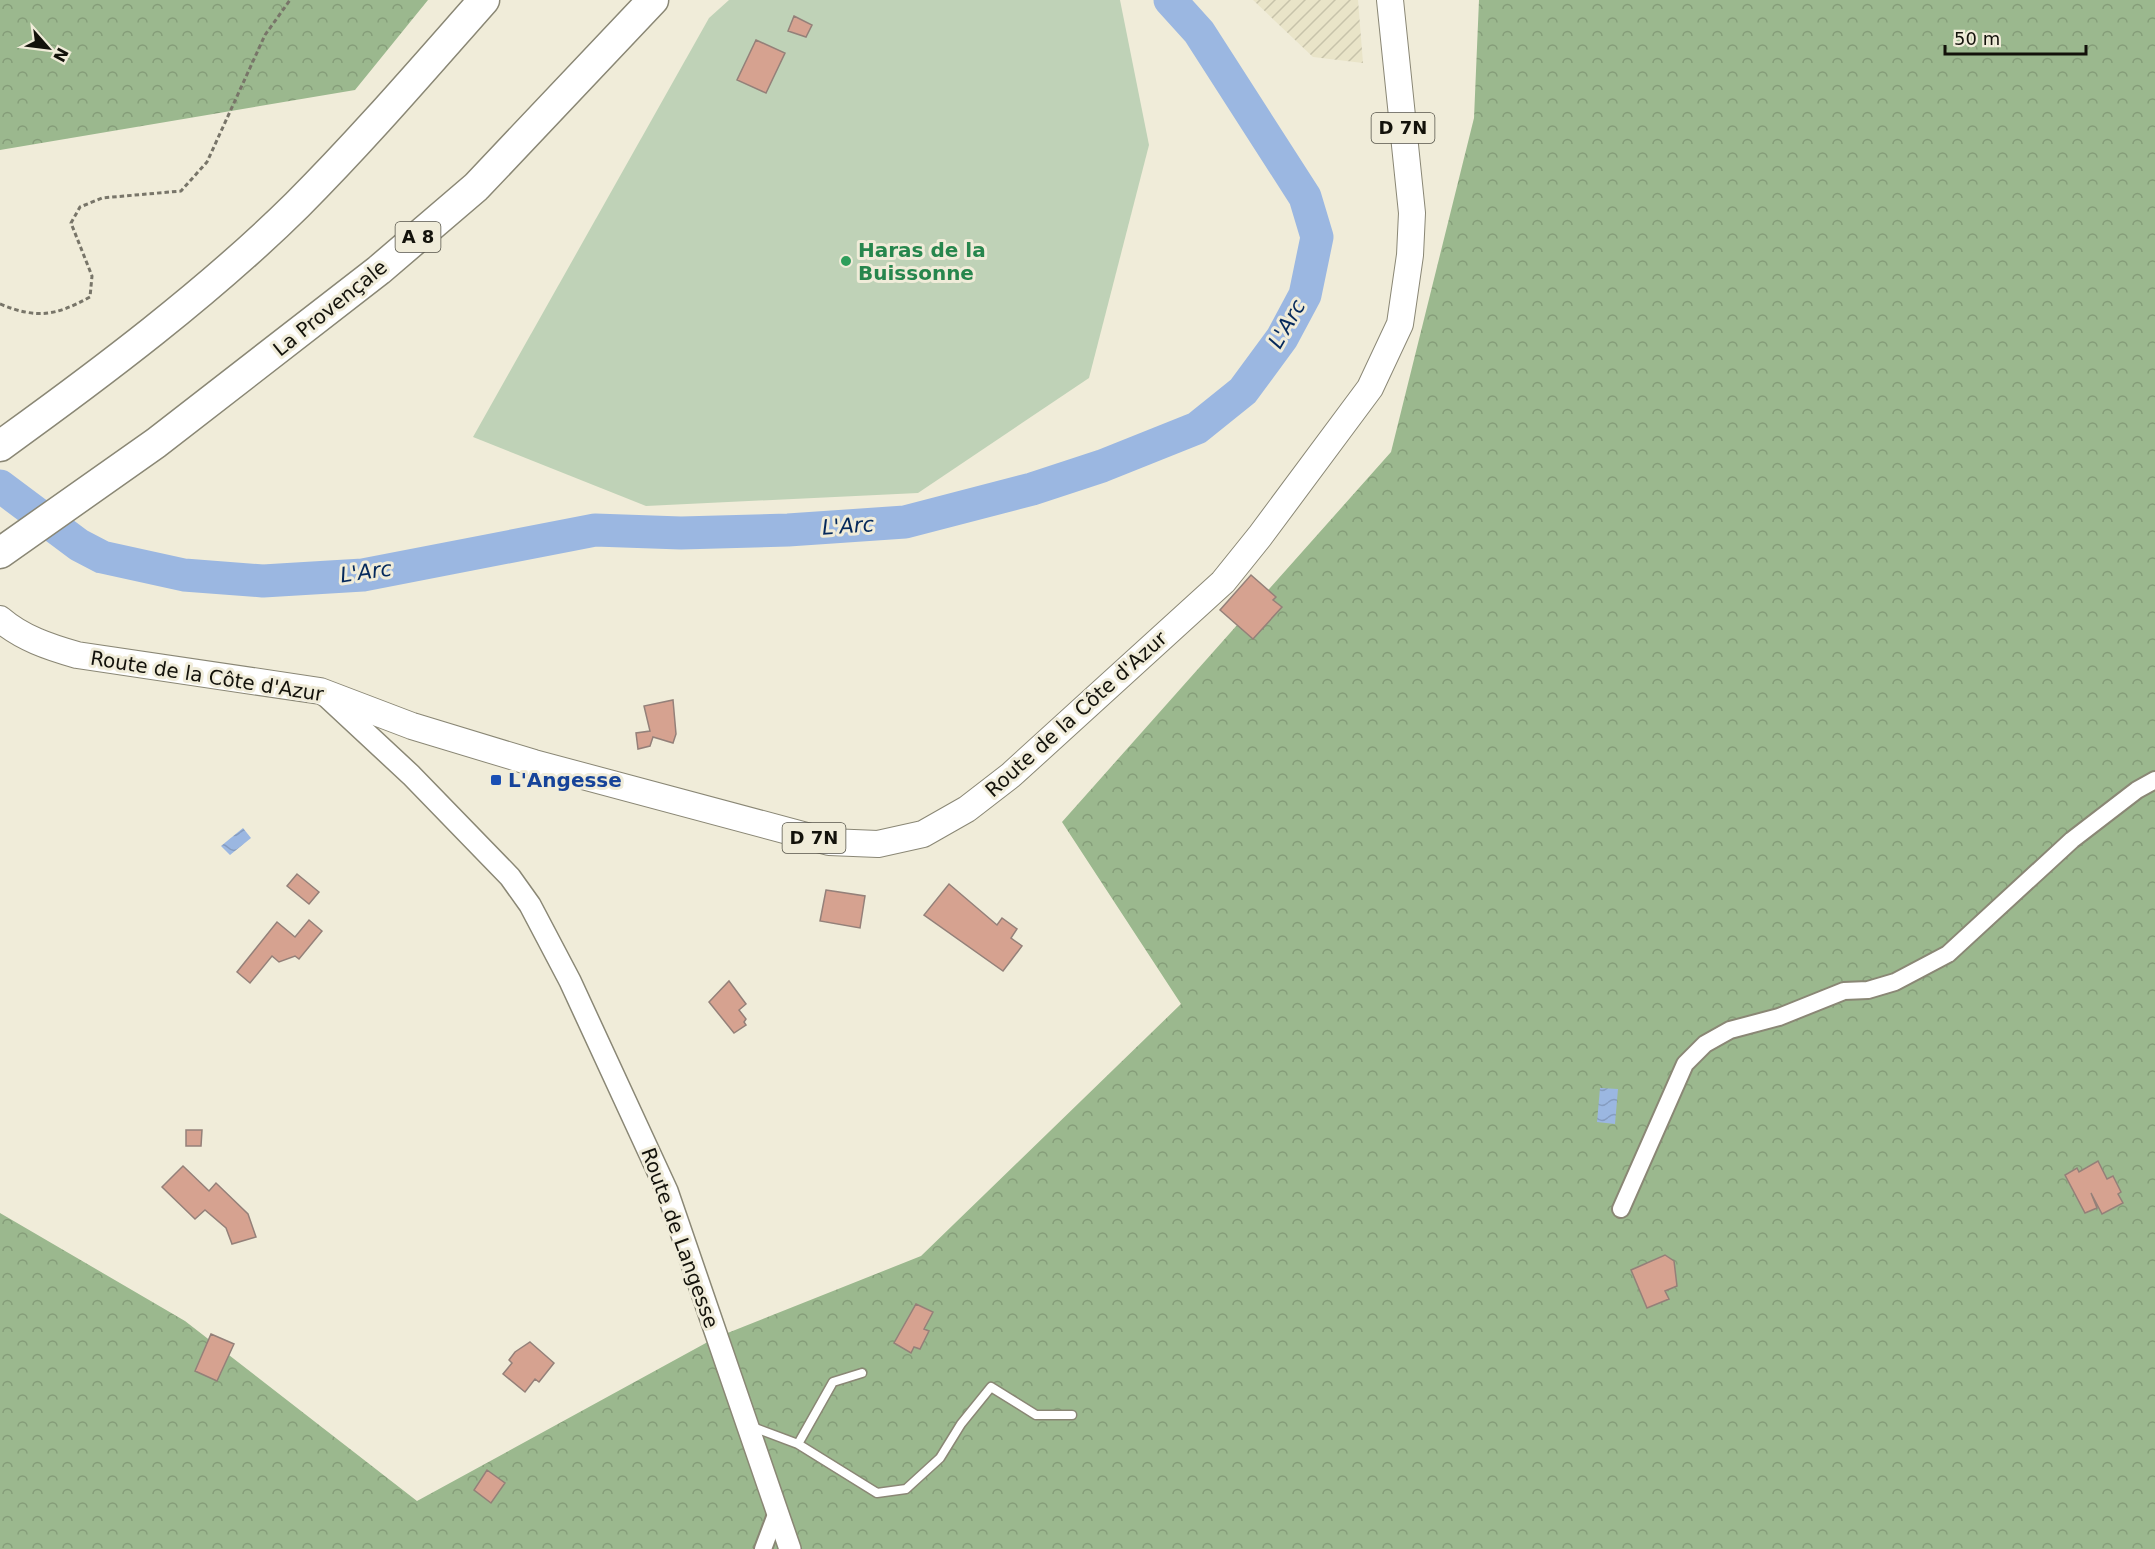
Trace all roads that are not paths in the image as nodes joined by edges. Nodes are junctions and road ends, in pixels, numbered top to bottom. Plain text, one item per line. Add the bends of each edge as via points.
1 (484, 0) edge
2 (653, 0) edge
3 (1375, 0) edge
4 (1390, 0) edge
5 (1410, 255) junction
6 (0, 446) edge
7 (0, 553) edge
8 (0, 620) edge
9 (320, 691) junction
10 (2155, 780) edge
11 (1621, 1209) dead end
12 (862, 1373) dead end
13 (1072, 1414) dead end
14 (747, 1424) junction
15 (798, 1444) junction
16 (777, 1512) junction
17 (763, 1549) edge
18 (790, 1549) edge

1 - 6 highway via 296,206 84,386
2 - 7 highway, La Provençale / A 8 via 476,187 379,270 156,443
3 - 5 main road, D 7N
4 - 5 main road, D 7N via 1412,213
5 - 9 main road, Route de la Côte d'Azur / D 7N via 1400,324 1370,388 1223,582 1011,775 967,809 923,834 878,844 829,842 534,763 412,726
8 - 9 main road, Route de la Côte d'Azur / D 7N via 46,646 77,655
9 - 14 street, Route de Langesse via 411,775 510,877 530,905 570,981 667,1191
10 - 11 street via 2072,840 1948,954 1925,968 1895,982 1868,990 1844,991 1779,1017 1730,1029 1705,1044 1685,1064
12 - 15 lane via 832,1382
13 - 15 lane via 1036,1415 991,1387 940,1458 906,1488 877,1493
14 - 15 lane
14 - 16 street, Route de Langesse
16 - 17 street
16 - 18 street, Route de Langesse

